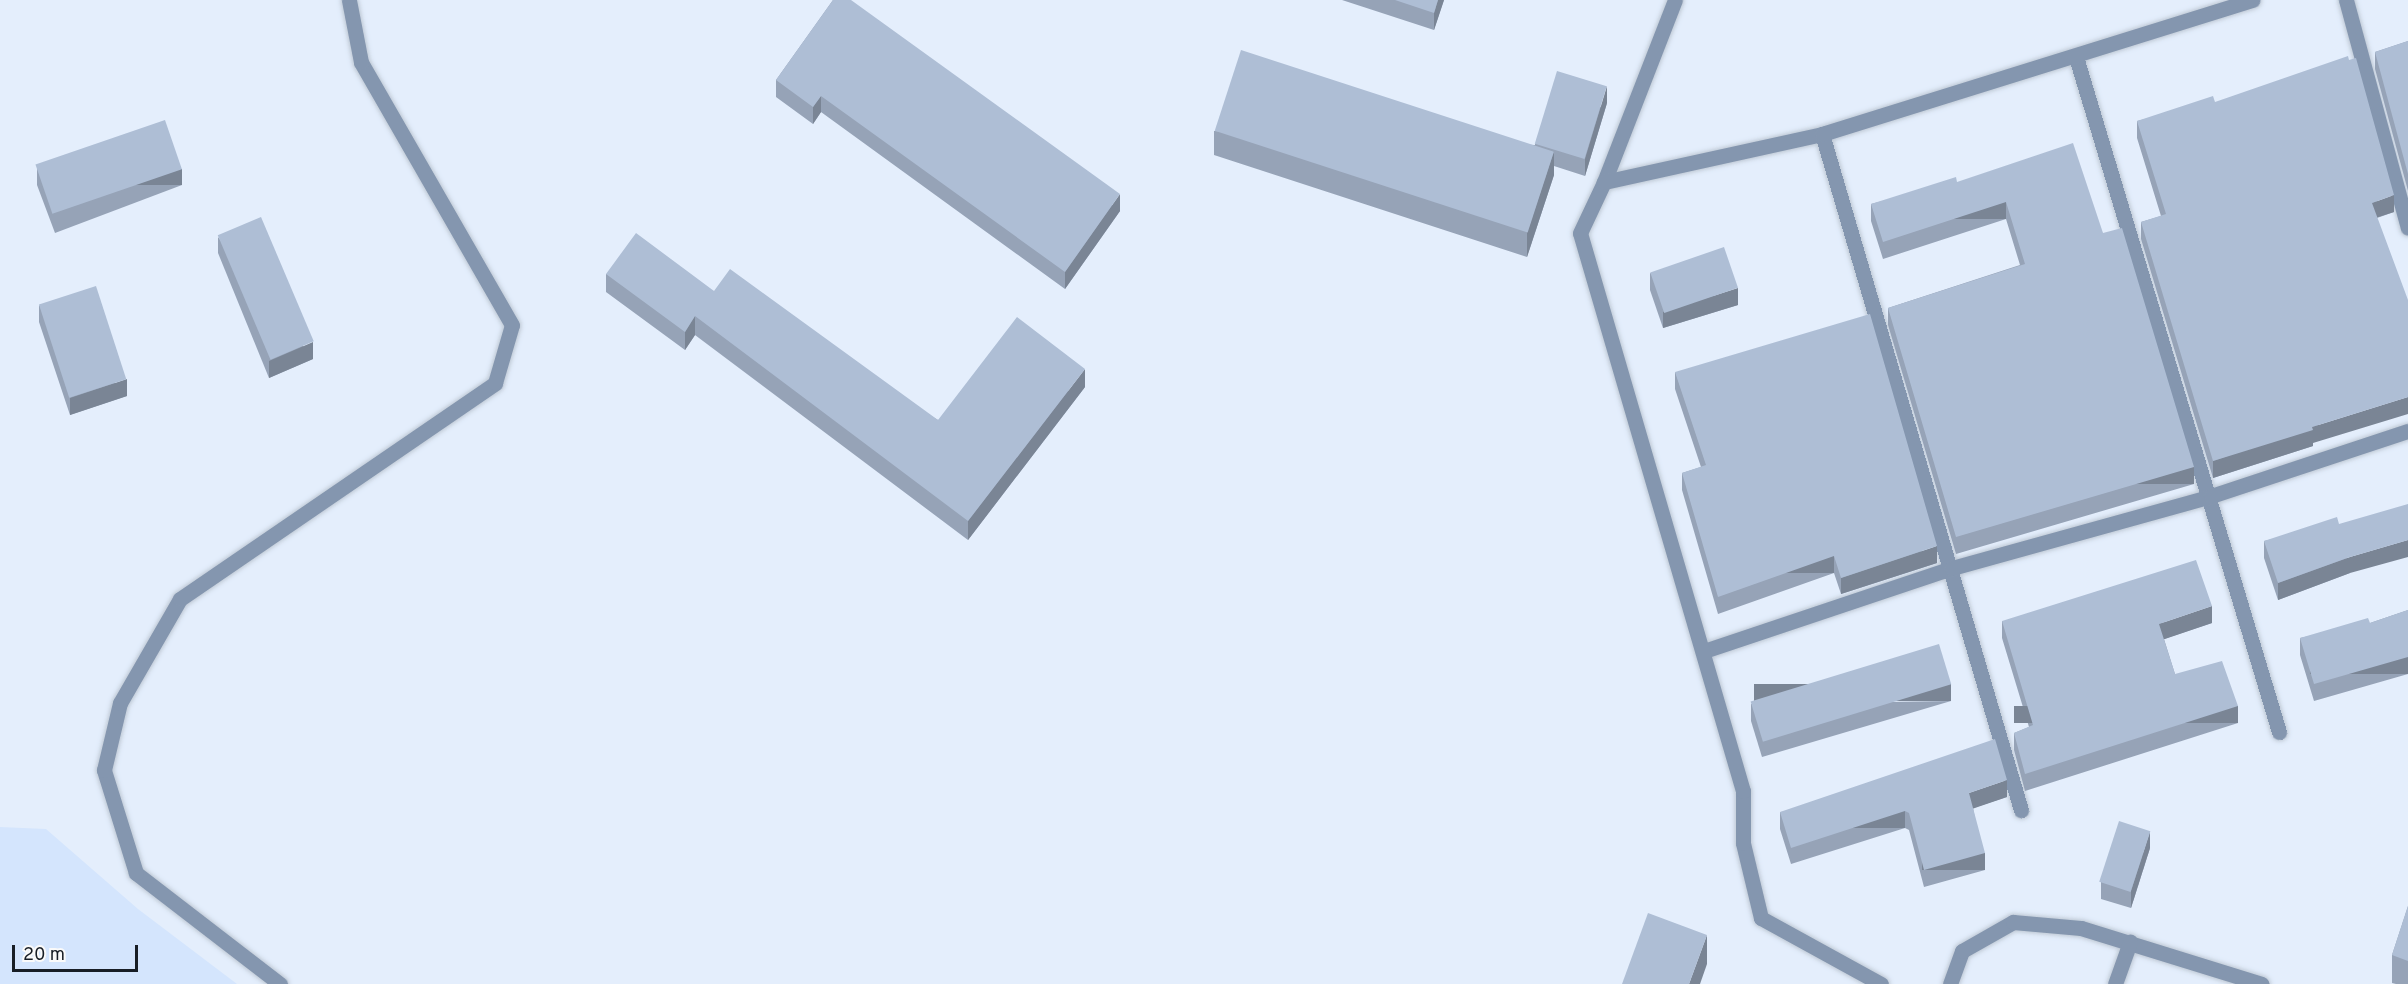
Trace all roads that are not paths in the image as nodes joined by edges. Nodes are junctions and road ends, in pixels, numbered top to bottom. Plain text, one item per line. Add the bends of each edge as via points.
1 (349, 0) edge
2 (1675, 0) edge
3 (2253, 0) edge
4 (2346, 0) edge
5 (2076, 57) junction
6 (1822, 134) junction
7 (1604, 182) junction
8 (2408, 228) edge
9 (2408, 431) edge
10 (2211, 496) junction
11 (1952, 568) junction
12 (1704, 651) junction
13 (2279, 732) dead end
14 (2021, 810) dead end
15 (2130, 942) junction
16 (280, 984) edge
17 (1881, 984) edge
18 (1950, 984) edge
19 (2115, 984) edge
20 (2262, 984) edge

1 - 16 street via 361,62 512,325 495,382 180,598 120,703 104,770 136,873
2 - 7 street
3 - 5 street
4 - 8 street
5 - 6 street
5 - 10 street
6 - 7 street
6 - 11 street
7 - 12 street via 1580,233
9 - 10 street
10 - 11 street
10 - 13 street
11 - 12 street
11 - 14 street
12 - 17 street via 1743,791 1743,843 1761,918
15 - 18 street via 2081,928 2013,922 1962,951
15 - 19 street
15 - 20 street

